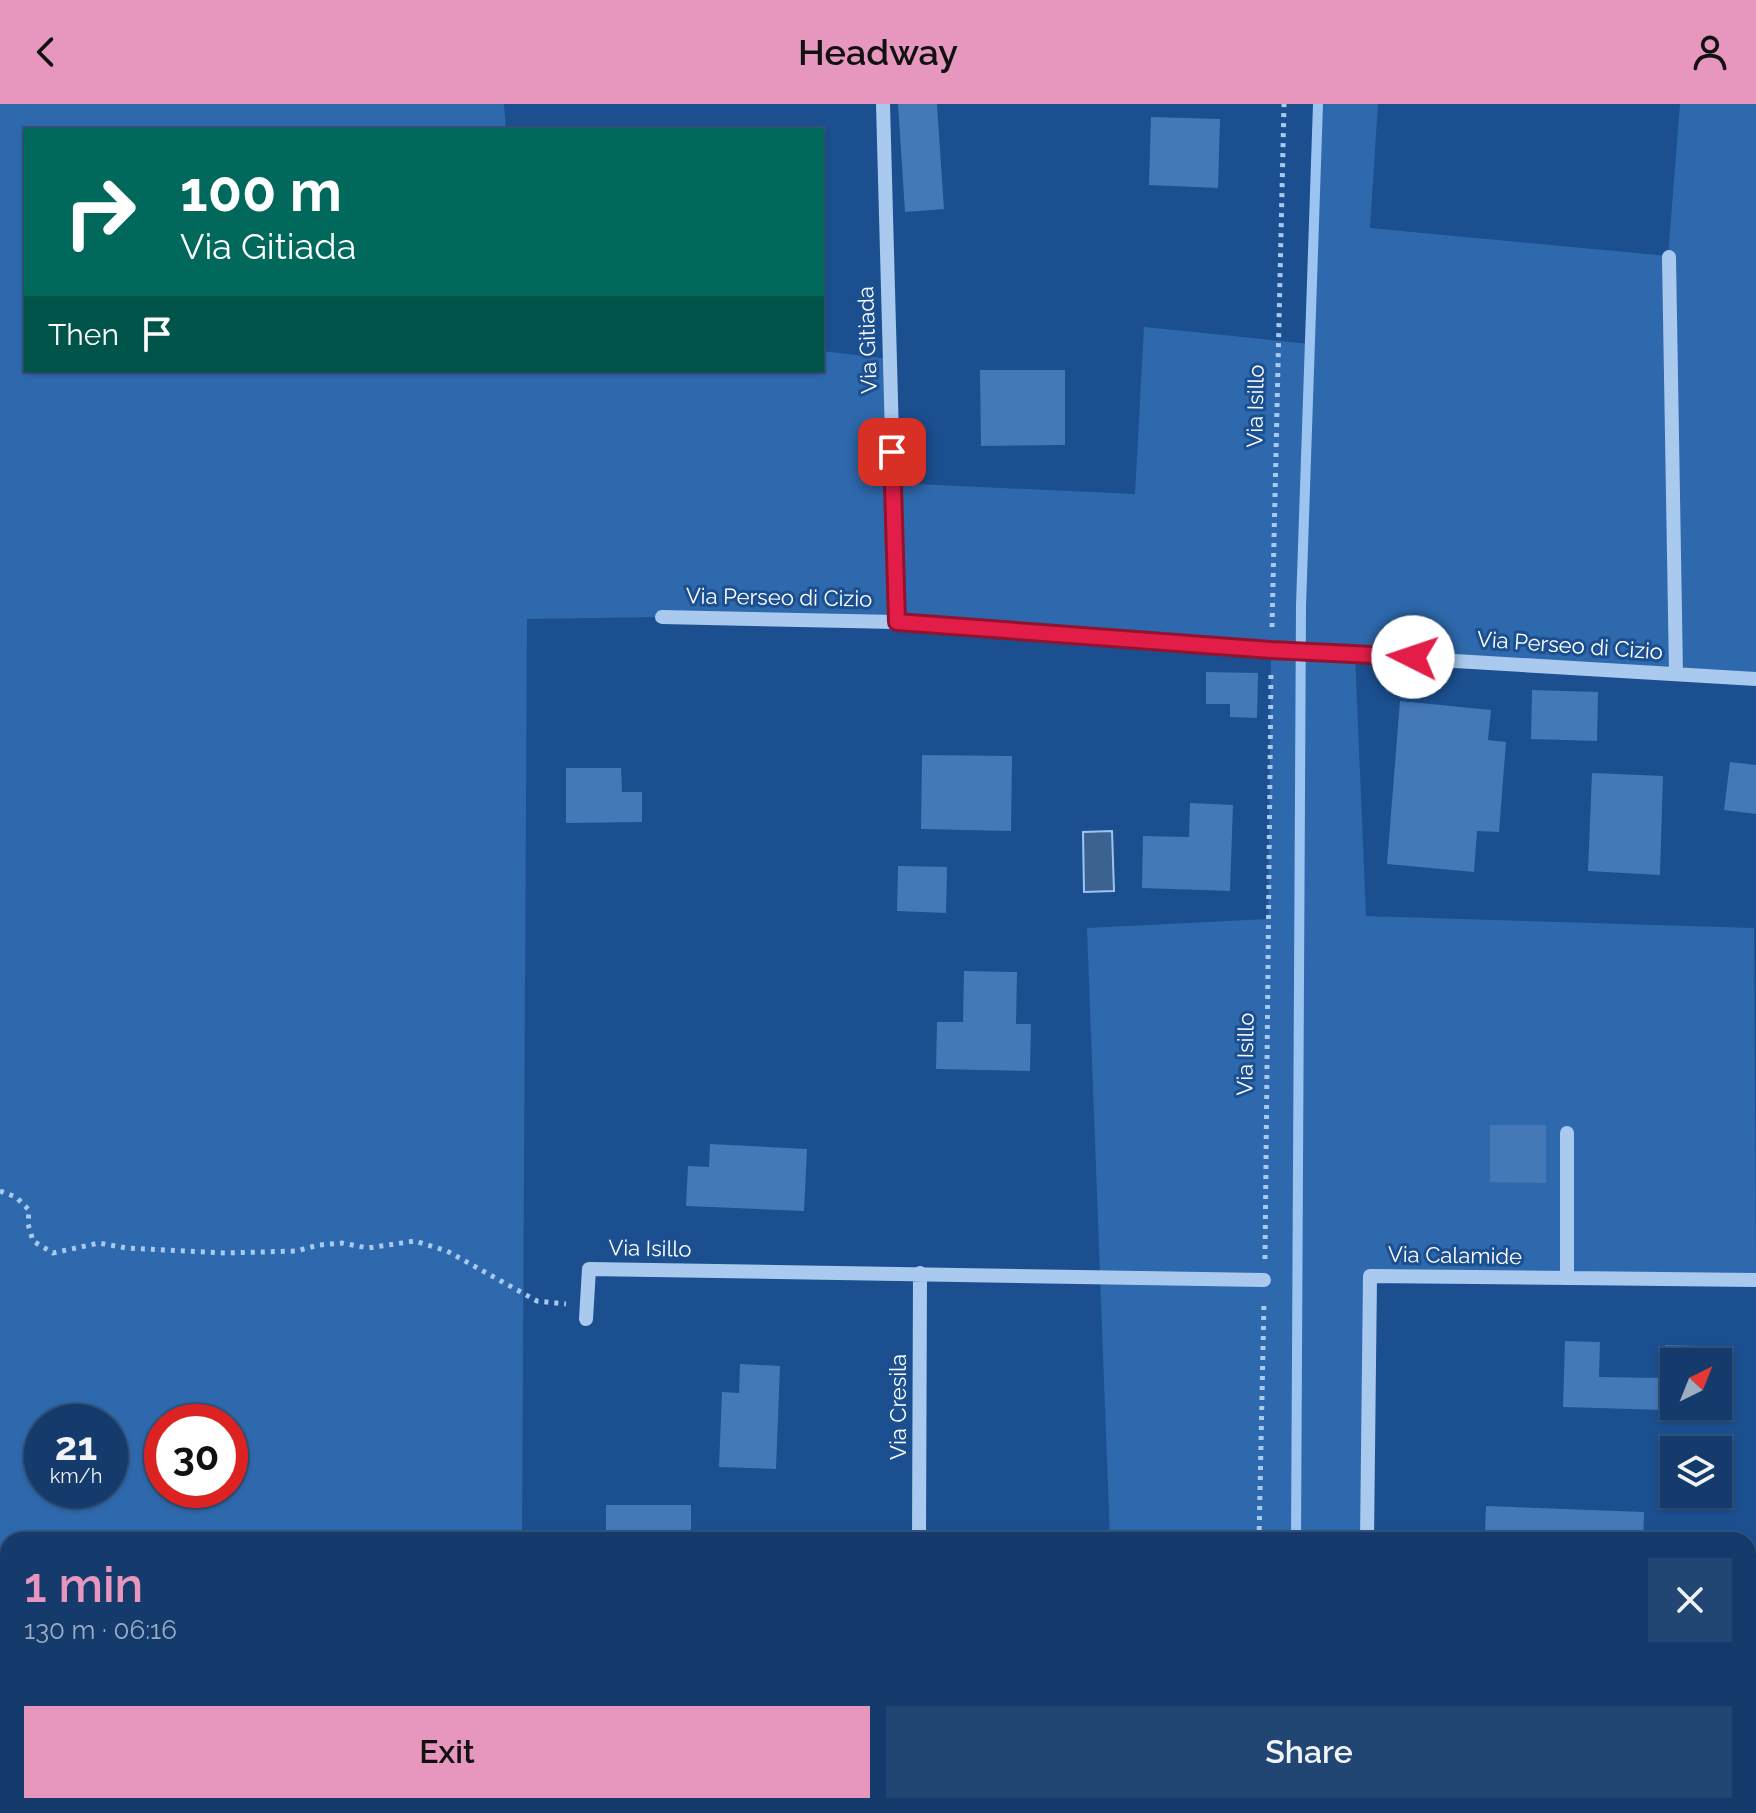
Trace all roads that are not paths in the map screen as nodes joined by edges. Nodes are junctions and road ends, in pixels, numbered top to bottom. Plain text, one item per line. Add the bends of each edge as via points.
1 (883, 104) edge
2 (1669, 257) dead end
3 (662, 617) dead end
4 (897, 622) junction
5 (1676, 674) junction
6 (1756, 679) edge
7 (1567, 1133) dead end
8 (920, 1273) junction
9 (1567, 1278) junction
10 (1264, 1280) road end
11 (1756, 1280) edge
12 (587, 1312) road end
13 (919, 1532) edge
14 (1367, 1532) edge

1 - 4 street, Via Gitiada
2 - 5 street
3 - 4 street, Via Perseo di Cizio
4 - 5 street, Via Perseo di Cizio
5 - 6 street, Via Perseo di Cizio
7 - 9 street
8 - 10 street, Via Isillo
8 - 12 street, Via Isillo via 589,1269
8 - 13 street, Via Cresila
9 - 11 street, Via Calamide
9 - 14 street, Via Calamide via 1370,1276

